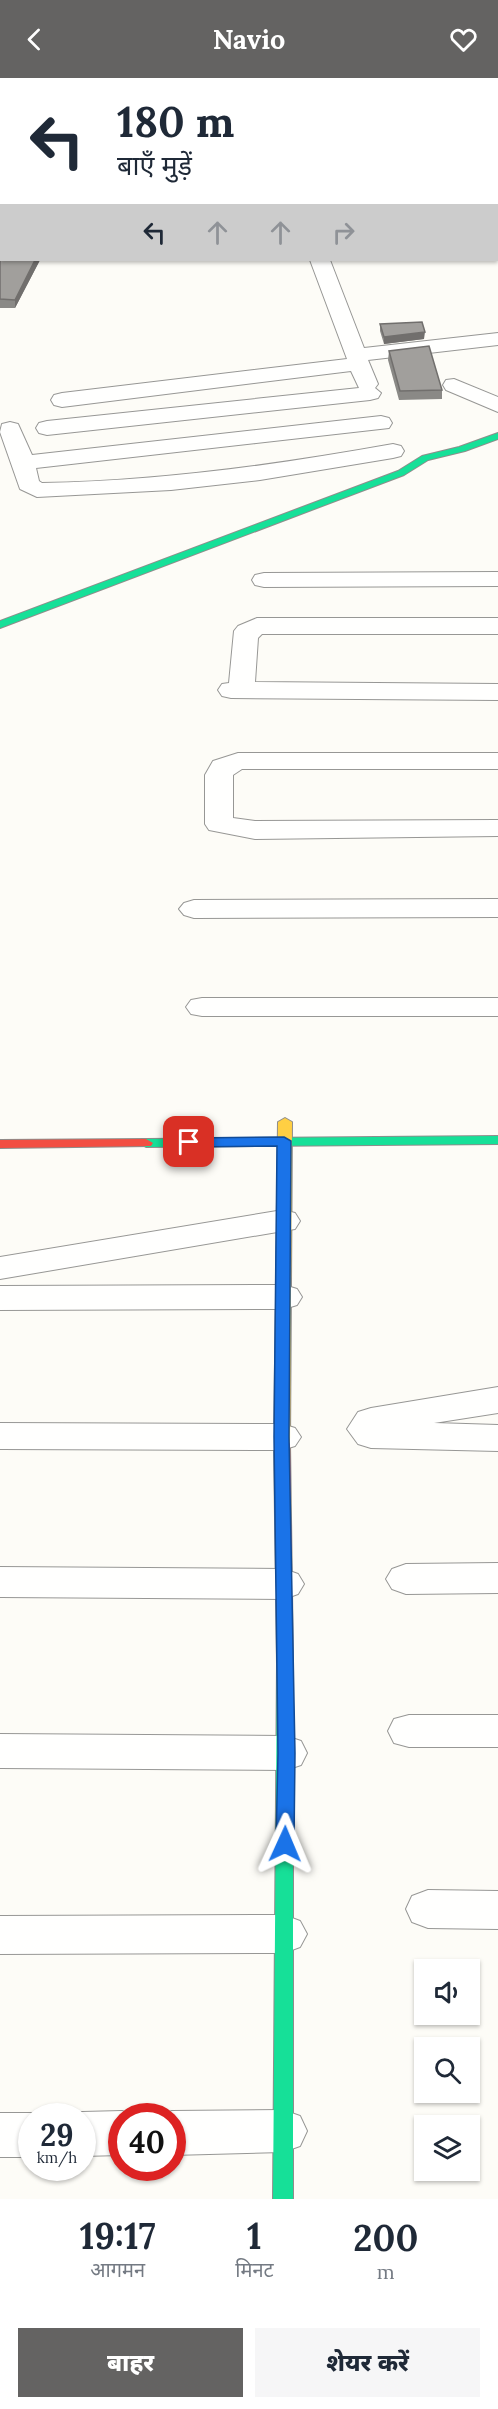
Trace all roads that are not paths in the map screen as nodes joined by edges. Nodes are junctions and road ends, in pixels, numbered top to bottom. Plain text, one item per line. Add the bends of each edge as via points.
1 (320, 261) edge
2 (498, 339) edge
3 (357, 359) junction
4 (453, 385) dead end
5 (370, 393) junction
6 (62, 400) dead end
7 (495, 414) edge
8 (381, 423) junction
9 (47, 428) dead end
10 (10, 429) dead end
11 (498, 436) edge
12 (438, 438) dead end
13 (393, 451) junction
14 (425, 458) junction
15 (24, 463) junction
16 (401, 473) junction
17 (498, 579) edge
18 (264, 580) dead end
19 (0, 625) edge
20 (498, 626) edge
21 (498, 692) edge
22 (498, 761) edge
23 (498, 828) edge
24 (498, 908) edge
25 (194, 909) dead end
26 (202, 1007) dead end
27 (498, 1007) edge
28 (285, 1122) dead end
29 (498, 1140) edge
30 (284, 1141) junction
31 (0, 1144) edge
32 (283, 1221) junction
33 (0, 1268) edge
34 (284, 1297) junction
35 (0, 1298) edge
36 (498, 1400) edge
37 (0, 1436) edge
38 (282, 1437) junction
39 (498, 1438) edge
40 (498, 1578) edge
41 (406, 1579) dead end
42 (0, 1581) edge
43 (284, 1584) junction
44 (409, 1731) dead end
45 (498, 1731) edge
46 (0, 1751) edge
47 (286, 1753) junction
48 (428, 1910) dead end
49 (498, 1910) edge
50 (284, 1934) junction
51 (0, 1935) edge
52 (283, 2131) junction
53 (186, 2133) edge
54 (0, 2135) edge
55 (18, 2135) edge
56 (283, 2199) edge

1 - 3 street
2 - 3 street
3 - 5 street
3 - 6 street
4 - 7 street
5 - 8 street
5 - 9 street
8 - 13 street
8 - 15 street
10 - 15 street
11 - 14 street
12 - 14 street
13 - 15 street via 178,484 64,490 37,490 28,484
13 - 16 street
14 - 16 street
16 - 19 street
17 - 18 street
20 - 21 street via 257,626 247,631 237,690
22 - 23 street via 238,761 223,767 219,776 219,824 231,828
24 - 25 street
26 - 27 street
28 - 30 street
29 - 30 street
30 - 31 street
30 - 32 street
32 - 33 street
32 - 34 street
34 - 35 street
34 - 38 street
36 - 39 street via 371,1421 366,1429 371,1435
37 - 38 street
38 - 43 street
40 - 41 street
42 - 43 street
43 - 47 street
44 - 45 street
46 - 47 street
47 - 50 street
48 - 49 street
50 - 51 street
50 - 52 street
52 - 53 street
52 - 56 street
54 - 55 street

